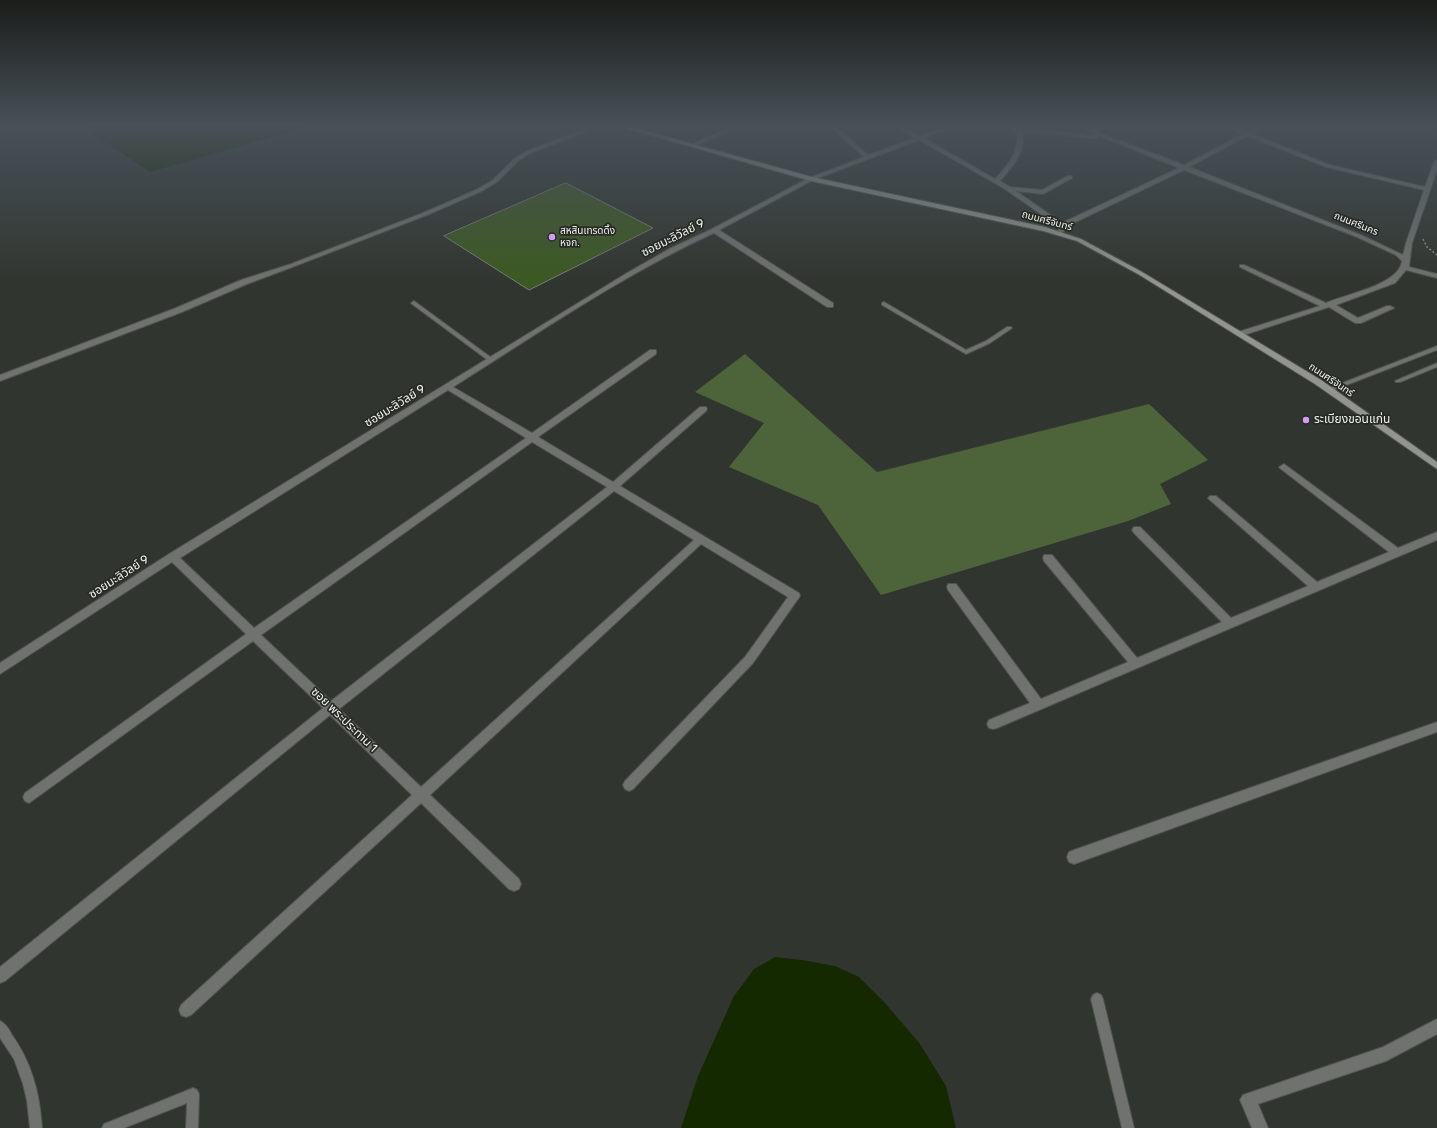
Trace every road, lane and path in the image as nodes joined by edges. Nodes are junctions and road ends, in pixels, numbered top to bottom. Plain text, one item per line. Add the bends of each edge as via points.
1 (497, 179) edge
2 (811, 179) joint
3 (990, 179) edge
4 (999, 179) edge
5 (1067, 179) edge
6 (1162, 179) edge
7 (1211, 179) edge
8 (1382, 179) edge
9 (1431, 179) edge
10 (996, 182) junction
11 (1007, 188) junction
12 (1427, 189) junction
13 (714, 230) junction
14 (1062, 230) junction
15 (1406, 260) junction
16 (1242, 266) dead end
17 (1405, 268) junction
18 (1437, 276) edge
19 (414, 303) dead end
20 (884, 304) dead end
21 (830, 305) dead end
22 (1327, 305) junction
23 (1390, 308) dead end
24 (1008, 328) dead end
25 (1241, 334) junction
26 (1437, 348) edge
27 (653, 352) dead end
28 (491, 360) junction
29 (1437, 365) edge
30 (0, 378) edge
31 (1398, 381) dead end
32 (448, 387) junction
33 (1329, 390) junction
34 (703, 409) dead end
35 (532, 438) junction
36 (1437, 466) edge
37 (1284, 467) dead end
38 (613, 487) junction
39 (1213, 498) dead end
40 (1137, 530) dead end
41 (1437, 536) edge
42 (701, 539) junction
43 (1397, 553) junction
44 (173, 557) junction
45 (1048, 558) dead end
46 (952, 587) dead end
47 (1316, 587) junction
48 (1230, 624) junction
49 (254, 634) junction
50 (1135, 663) junction
51 (0, 669) edge
52 (1038, 704) junction
53 (331, 708) junction
54 (993, 724) dead end
55 (1437, 727) edge
56 (629, 785) dead end
57 (422, 795) junction
58 (29, 796) dead end
59 (1074, 857) dead end
60 (514, 884) dead end
61 (0, 976) edge
62 (1097, 999) dead end
63 (186, 1010) dead end
64 (1437, 1026) edge
65 (0, 1027) edge
66 (36, 1128) edge
67 (108, 1128) edge
68 (192, 1128) edge
69 (1128, 1128) edge
70 (1260, 1128) edge

1 - 30 street via 480,190 425,214
2 - 13 street, ซอยมะลิวัลย์ 9
2 - 14 main road, ถนนศรีจันทร์
3 - 10 street
4 - 10 street
5 - 11 street via 1043,192
6 - 14 street
7 - 15 street, ถนนศรีนคร via 1359,236
8 - 12 street
9 - 12 street
10 - 11 street
11 - 14 street
12 - 15 street
13 - 21 street
13 - 28 street, ซอยมะลิวัลย์ 9 via 671,250 629,274
14 - 25 main road, ถนนศรีจันทร์ via 1140,273
15 - 17 street
16 - 22 street
17 - 18 street
17 - 22 street via 1392,281
19 - 28 lane
20 - 24 lane via 966,352 988,342
22 - 23 street via 1358,321
22 - 25 street
25 - 33 main road, ถนนศรีจันทร์
26 - 33 lane
27 - 35 street
28 - 32 street, ซอยมะลิวัลย์ 9
29 - 31 lane
32 - 35 street
32 - 44 street, ซอยมะลิวัลย์ 9
33 - 36 main road, ถนนศรีจันทร์
34 - 38 street
35 - 38 street
35 - 49 street
37 - 43 street
38 - 42 street
38 - 53 street
39 - 47 street
40 - 48 street
41 - 43 street
42 - 56 street via 795,596 749,660
42 - 57 street
43 - 47 street
44 - 49 street, ซอย พระประทาน 1
44 - 51 street, ซอยมะลิวัลย์ 9
45 - 50 street
46 - 52 street
47 - 48 street
48 - 50 street
49 - 53 street, ซอย พระประทาน 1
49 - 58 street
50 - 52 street
52 - 54 street
53 - 57 street, ซอย พระประทาน 1
53 - 61 street
55 - 59 street
57 - 60 street, ซอย พระประทาน 1
57 - 63 street
62 - 69 lane
64 - 70 street via 1386,1053 1248,1100
65 - 66 lane via 20,1058 29,1081 36,1112
67 - 68 lane via 193,1094

